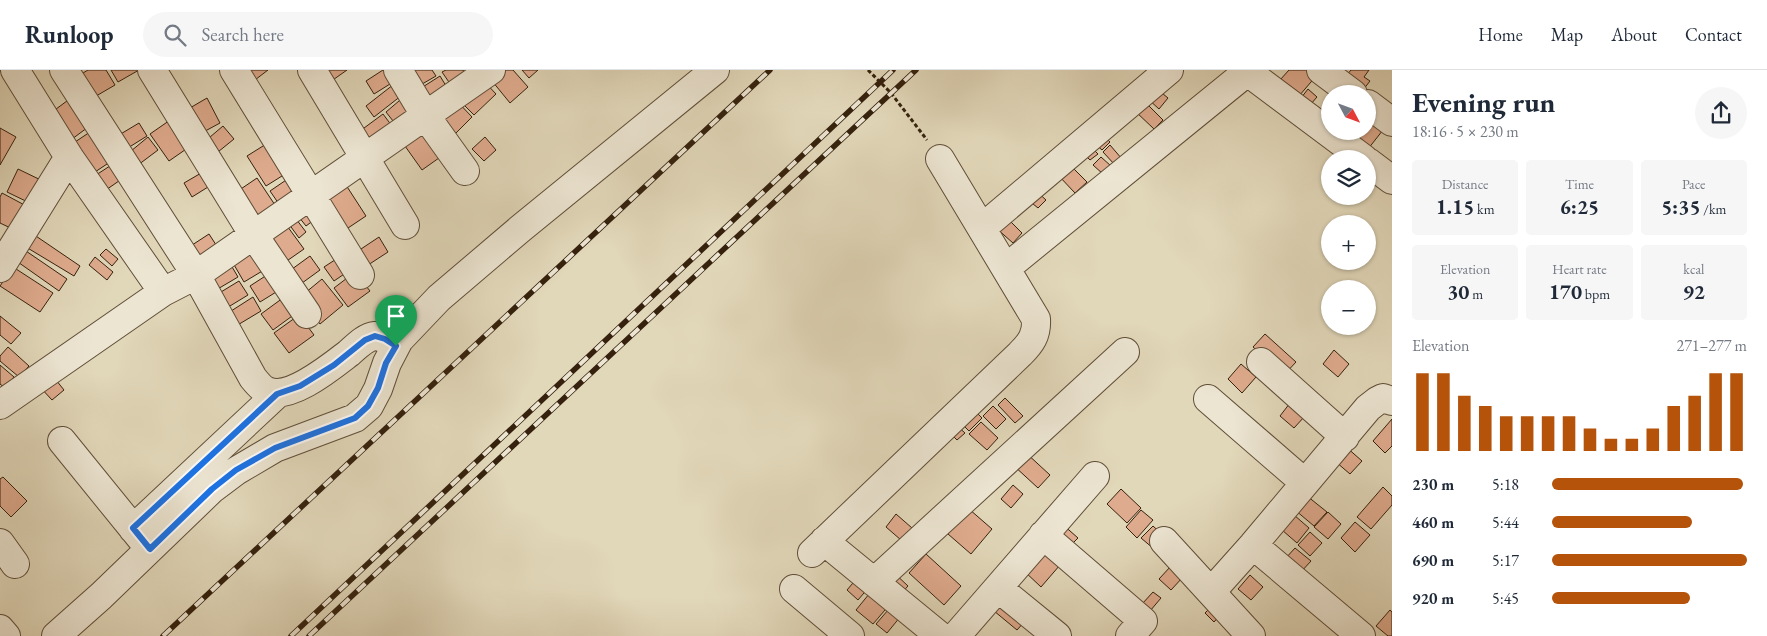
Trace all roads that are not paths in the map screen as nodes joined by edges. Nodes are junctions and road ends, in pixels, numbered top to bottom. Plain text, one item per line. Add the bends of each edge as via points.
1 (6, 70) edge
2 (15, 70) edge
3 (64, 70) edge
4 (152, 70) edge
5 (234, 70) edge
6 (312, 70) edge
7 (398, 70) edge
8 (491, 70) edge
9 (715, 70) edge
10 (1169, 70) edge
11 (1321, 70) edge
12 (1246, 71) edge
13 (0, 82) edge
14 (1341, 85) edge
15 (1376, 110) edge
16 (425, 115) junction
17 (1392, 122) edge
18 (1352, 150) edge
19 (365, 156) junction
20 (69, 157) junction
21 (940, 159) road end
22 (1376, 168) edge
23 (465, 171) dead end
24 (1392, 180) edge
25 (310, 195) junction
26 (405, 225) dead end
27 (982, 228) junction
28 (253, 234) junction
29 (0, 268) edge
30 (1006, 268) junction
31 (360, 274) dead end
32 (196, 275) junction
33 (163, 292) junction
34 (306, 314) dead end
35 (396, 346) junction
36 (1125, 352) dead end
37 (1261, 362) dead end
38 (277, 394) junction
39 (1208, 399) dead end
40 (1392, 401) edge
41 (0, 405) edge
42 (1345, 437) junction
43 (62, 441) dead end
44 (1094, 476) dead end
45 (1305, 483) junction
46 (1044, 535) junction
47 (141, 539) junction
48 (1164, 541) dead end
49 (1253, 545) junction
50 (874, 582) junction
51 (998, 588) junction
52 (794, 589) dead end
53 (1211, 592) junction
54 (0, 629) edge
55 (6, 636) edge
56 (56, 636) edge
57 (850, 636) edge
58 (940, 636) edge
59 (956, 636) edge
60 (1057, 636) edge
61 (1130, 636) edge
62 (1251, 636) edge
63 (1361, 636) edge

1 - 13 street
2 - 20 street
3 - 32 street
4 - 28 street
5 - 25 street
6 - 19 street
7 - 16 street
8 - 16 street
9 - 35 street via 490,254 440,298
10 - 27 street
11 - 14 street
12 - 18 street
12 - 30 street
15 - 17 street
16 - 19 street
16 - 23 street
19 - 25 street
19 - 26 street
20 - 29 street
20 - 33 street
21 - 27 street
22 - 24 street
25 - 28 street
25 - 31 street
27 - 30 street
28 - 32 street
28 - 34 street
30 - 50 street via 1036,319 1032,342 818,547
32 - 33 street
32 - 38 street via 253,378 266,391
33 - 41 street
35 - 38 street via 375,336 365,340 300,386
35 - 47 street via 368,406 355,418 275,448 236,470
36 - 50 street
37 - 42 street
38 - 47 street
39 - 45 street
40 - 42 street via 1383,398 1377,401
42 - 45 street
43 - 47 street
44 - 46 street
45 - 49 street
46 - 51 street
46 - 61 street via 1143,621
47 - 56 street via 102,596
48 - 53 street
49 - 53 street
49 - 63 street
50 - 58 street
51 - 59 street
51 - 60 street
52 - 57 street
53 - 62 street
54 - 55 street

